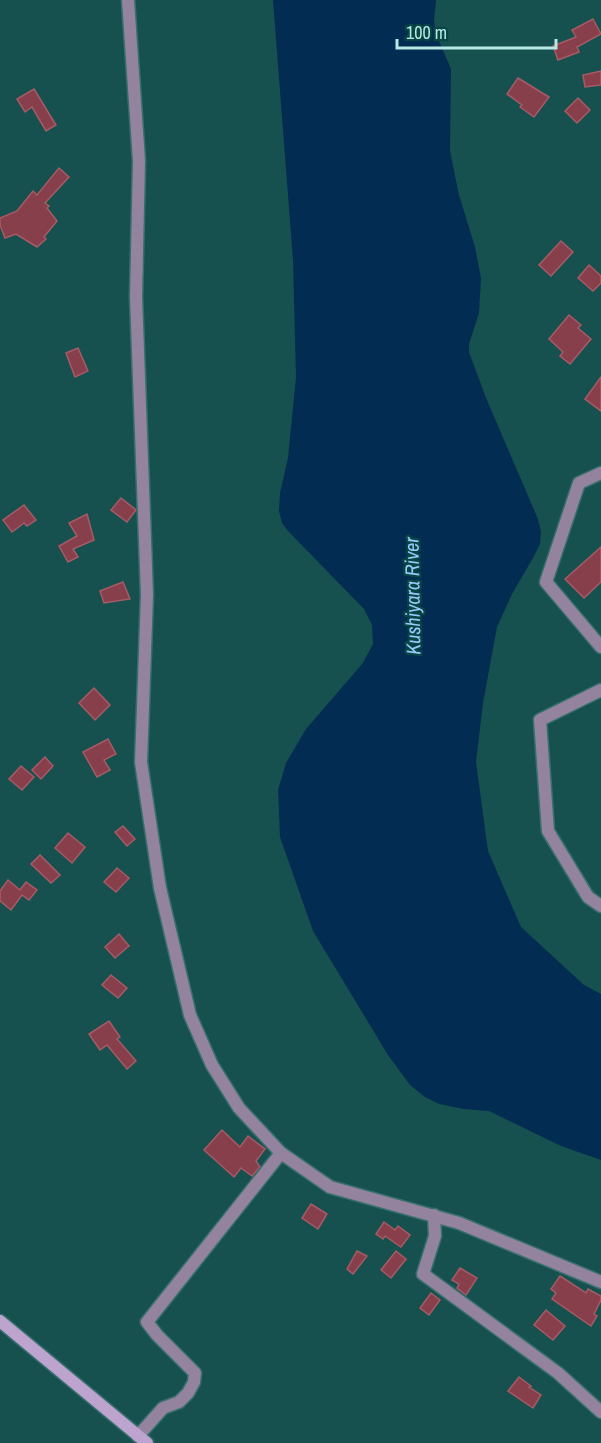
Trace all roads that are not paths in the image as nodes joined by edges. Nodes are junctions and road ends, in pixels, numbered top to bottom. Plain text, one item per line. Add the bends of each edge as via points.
1 (128, 0) edge
2 (601, 473) edge
3 (601, 647) edge
4 (601, 690) edge
5 (601, 906) edge
6 (281, 1153) junction
7 (434, 1215) junction
8 (601, 1282) edge
9 (0, 1321) edge
10 (601, 1412) edge
11 (144, 1441) edge

1 - 6 street via 139,161 136,297 147,595 141,762 160,888 190,1015 212,1065 239,1108
2 - 3 street via 579,483 546,582
4 - 5 street via 540,720 548,831 588,897
6 - 7 street via 330,1187
6 - 11 street via 147,1322 195,1373 188,1393 179,1402 163,1408
7 - 8 street
7 - 10 street via 435,1236 423,1274 558,1373
9 - 11 main road

